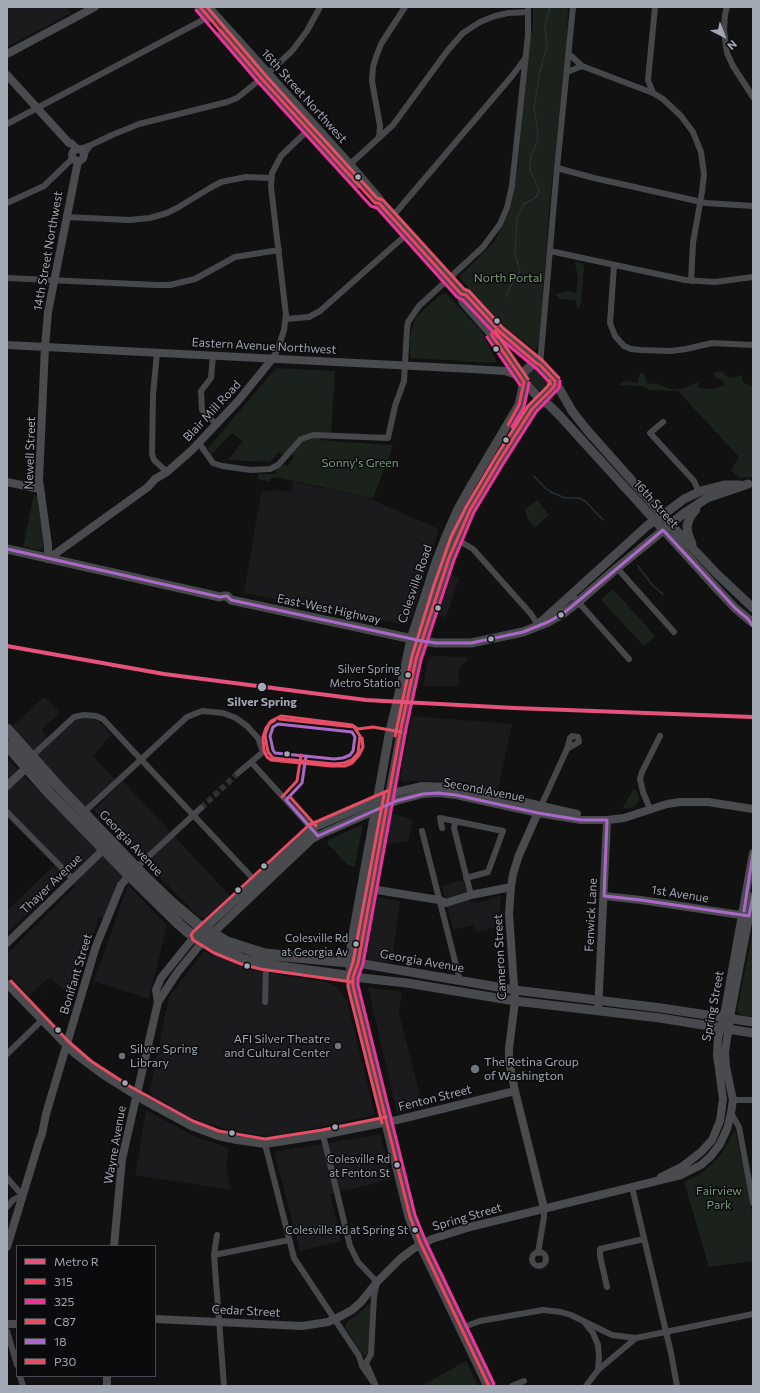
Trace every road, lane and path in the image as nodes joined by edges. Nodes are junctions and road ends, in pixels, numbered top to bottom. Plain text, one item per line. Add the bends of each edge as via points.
1 (95, 7) edge
2 (200, 7) edge
3 (320, 7) edge
4 (405, 7) edge
5 (573, 7) edge
6 (655, 7) edge
7 (727, 7) edge
8 (528, 9) edge
9 (210, 12) edge
10 (7, 54) edge
11 (569, 54) junction
12 (525, 59) junction
13 (582, 66) junction
14 (567, 72) junction
15 (7, 75) edge
16 (264, 77) junction
17 (648, 80) junction
18 (638, 88) junction
19 (653, 93) junction
20 (753, 97) edge
21 (37, 108) junction
22 (7, 124) edge
23 (311, 127) junction
24 (379, 138) junction
25 (77, 154) junction
26 (347, 167) junction
27 (557, 168) junction
28 (271, 178) junction
29 (700, 201) junction
30 (7, 203) edge
31 (753, 206) edge
32 (66, 217) junction
33 (392, 218) junction
34 (407, 234) junction
35 (279, 250) junction
36 (550, 252) junction
37 (614, 265) junction
38 (7, 278) edge
39 (753, 278) edge
40 (54, 280) junction
41 (448, 280) junction
42 (691, 281) junction
43 (461, 294) junction
44 (286, 319) junction
45 (7, 345) edge
46 (753, 345) edge
47 (45, 347) junction
48 (157, 352) junction
49 (213, 356) junction
50 (273, 358) junction
51 (538, 364) junction
52 (404, 365) junction
53 (522, 379) junction
54 (555, 381) junction
55 (542, 400) junction
56 (663, 422) dead end
57 (217, 425) junction
58 (199, 443) junction
59 (165, 474) junction
60 (7, 482) edge
61 (751, 484) edge
62 (40, 489) junction
63 (699, 492) junction
64 (707, 498) junction
65 (662, 514) junction
66 (654, 520) junction
67 (671, 524) junction
68 (663, 530) junction
69 (456, 538) junction
70 (7, 549) edge
71 (696, 551) junction
72 (48, 559) junction
73 (617, 568) junction
74 (575, 599) junction
75 (753, 608) edge
76 (751, 623) edge
77 (538, 625) junction
78 (674, 632) dead end
79 (410, 638) junction
80 (422, 641) junction
81 (628, 659) dead end
82 (7, 728) edge
83 (660, 736) dead end
84 (7, 745) edge
85 (567, 749) dead end
86 (32, 756) junction
87 (141, 760) junction
88 (252, 762) junction
89 (27, 767) junction
90 (238, 773) tunnel mouth
91 (7, 786) edge
92 (388, 800) junction
93 (376, 806) junction
94 (201, 808) tunnel mouth
95 (539, 809) junction
96 (650, 809) junction
97 (753, 809) edge
98 (7, 812) edge
99 (194, 815) junction
100 (79, 816) junction
101 (607, 820) junction
102 (456, 821) junction
103 (442, 828) dead end
104 (312, 829) junction
105 (422, 831) dead end
106 (318, 836) junction
107 (107, 846) junction
108 (753, 853) edge
109 (132, 871) junction
110 (466, 878) junction
111 (73, 879) junction
112 (259, 884) junction
113 (510, 887) junction
114 (371, 889) junction
115 (471, 895) junction
116 (604, 896) junction
117 (753, 896) edge
118 (439, 900) junction
119 (748, 916) edge
120 (208, 931) junction
121 (200, 939) junction
122 (7, 943) edge
123 (354, 963) junction
124 (266, 965) junction
125 (352, 977) junction
126 (460, 981) junction
127 (7, 984) edge
128 (480, 984) junction
129 (440, 988) junction
130 (515, 990) junction
131 (599, 1000) junction
132 (515, 1001) junction
133 (265, 1002) dead end
134 (598, 1011) junction
135 (727, 1018) junction
136 (41, 1020) junction
137 (753, 1022) edge
138 (724, 1029) junction
139 (753, 1033) edge
140 (66, 1046) junction
141 (7, 1054) edge
142 (515, 1091) junction
143 (136, 1095) junction
144 (733, 1100) junction
145 (753, 1100) edge
146 (731, 1113) junction
147 (387, 1122) junction
148 (323, 1135) junction
149 (265, 1144) junction
150 (750, 1171) edge
151 (7, 1178) edge
152 (632, 1187) junction
153 (22, 1195) junction
154 (753, 1203) edge
155 (7, 1207) edge
156 (544, 1208) junction
157 (217, 1235) dead end
158 (644, 1238) junction
159 (289, 1240) junction
160 (421, 1244) junction
161 (114, 1245) edge
162 (7, 1247) edge
163 (538, 1253) dead end
164 (214, 1255) junction
165 (377, 1282) junction
166 (607, 1287) dead end
167 (753, 1314) edge
168 (156, 1318) edge
169 (335, 1320) junction
170 (218, 1322) junction
171 (584, 1322) junction
172 (460, 1328) junction
173 (7, 1331) edge
174 (666, 1332) junction
175 (636, 1338) junction
176 (16, 1362) edge
177 (598, 1370) junction
178 (524, 1380) dead end
179 (376, 1385) edge
180 (224, 1386) edge
181 (489, 1386) edge
182 (512, 1386) edge
183 (586, 1386) edge
184 (677, 1386) edge

1 - 10 street
2 - 9 main road, 16th Street Northwest
3 - 16 street via 298,44
4 - 24 street via 381,44 373,67 372,81 380,126
5 - 11 street
6 - 17 street
7 - 20 street via 724,31 727,53
8 - 12 street
8 - 24 street via 495,16 463,33 395,122
9 - 16 main road, 16th Street Northwest
9 - 21 street
11 - 13 street
11 - 14 street
12 - 33 street
12 - 41 street via 512,186 507,208 502,221 481,250
13 - 14 street
13 - 18 street
14 - 27 street
15 - 21 street
16 - 23 main road, 16th Street Northwest
16 - 25 street via 229,102 148,121 112,135
17 - 18 street
17 - 19 street
18 - 19 street
19 - 29 street via 674,108 696,138 703,169
21 - 22 street
21 - 25 street
23 - 26 main road, 16th Street Northwest
23 - 28 street via 281,156
24 - 26 street
25 - 30 street via 44,186
25 - 32 street, 14th Street Northwest
26 - 33 main road, 16th Street Northwest via 379,199 379,203
27 - 29 street
27 - 36 street
28 - 32 street via 240,178 221,182 177,208 150,218 129,220
28 - 35 street
29 - 31 street
29 - 42 street
32 - 40 street, 14th Street Northwest
33 - 34 main road, 16th Street Northwest
34 - 41 main road, 16th Street Northwest
34 - 44 street via 320,311 309,317
35 - 40 street via 235,257 195,279 170,285
35 - 44 street
36 - 37 street
36 - 51 street
37 - 42 street
37 - 46 street via 610,327 617,340 624,346 631,349 671,351 712,343
38 - 40 street
39 - 42 street via 715,282
40 - 47 street, 14th Street Northwest
41 - 43 main road, 16th Street Northwest
41 - 52 street via 419,306 408,322
43 - 51 main road, 16th Street Northwest via 466,295 500,332
43 - 53 main road, 16th Street Northwest via 463,302 495,338
44 - 50 street
45 - 47 street, Eastern Avenue Northwest
47 - 48 street, Eastern Avenue Northwest
47 - 62 street, Newell Street
48 - 49 street, Eastern Avenue Northwest
48 - 59 street via 152,454
49 - 50 street, Eastern Avenue Northwest
49 - 57 street via 211,378 201,391 202,410
50 - 52 street, Eastern Avenue Northwest
50 - 57 street, Blair Mill Road
51 - 53 main road via 528,367
51 - 54 main road, 16th Street
52 - 53 street, Eastern Avenue Northwest via 505,371
52 - 58 street via 404,381 388,438 313,435 301,439 278,465 270,470 213,464
53 - 55 main road, 16th Street
53 - 79 main road, Colesville Road via 519,405 468,491 446,534
54 - 55 main road, Colesville Road via 555,385
54 - 65 main road, 16th Street via 578,419
55 - 66 main road, 16th Street via 560,416
55 - 69 main road, Colesville Road via 532,409 498,461
56 - 63 street via 650,433 694,481
57 - 58 street, Blair Mill Road
58 - 59 street, Blair Mill Road
59 - 72 street, Blair Mill Road via 158,483 150,485
60 - 62 street
61 - 63 main road, East-West Highway via 724,485
61 - 64 main road, East-West Highway
62 - 72 street, Newell Street
63 - 65 main road, East-West Highway
64 - 67 main road, East-West Highway
64 - 71 main road via 697,507 687,523 688,534
65 - 66 main road, East-West Highway
65 - 67 main road, 16th Street
66 - 68 main road, 16th Street
66 - 74 main road, East-West Highway
67 - 68 main road, East-West Highway
67 - 71 main road, 16th Street
68 - 73 main road, East-West Highway
68 - 76 main road, 16th Street
69 - 77 street via 473,549
69 - 80 main road, Colesville Road
70 - 72 main road, East-West Highway
71 - 75 main road, 16th Street
72 - 79 main road, East-West Highway via 220,597 225,602 231,600
73 - 74 main road, East-West Highway
73 - 78 street
74 - 77 main road, East-West Highway via 548,622
74 - 81 street
77 - 80 main road, East-West Highway via 523,632 471,643
79 - 80 main road, East-West Highway
79 - 93 main road, Colesville Road
80 - 92 main road, Colesville Road via 416,658
82 - 86 highway, Georgia Avenue
83 - 96 street via 640,779
84 - 89 highway, Georgia Avenue
85 - 95 street
86 - 87 street via 74,717 91,715 103,719
86 - 89 street
86 - 100 highway, Georgia Avenue
87 - 88 street via 187,717 202,711 223,713 243,722 258,738 263,752
87 - 99 street
87 - 100 street
88 - 90 street
88 - 104 street
89 - 91 street
89 - 100 highway, Georgia Avenue via 50,794
92 - 93 street, Second Avenue
92 - 95 street, Second Avenue via 438,793 490,799
92 - 114 main road, Colesville Road
93 - 104 street, Wayne Avenue
93 - 106 street, Wayne Avenue
93 - 123 main road, Colesville Road via 354,929
94 - 99 street, Bonifant Street
95 - 101 street, Second Avenue via 581,820
95 - 113 street, Cameron Street via 519,855
96 - 97 street, Second Avenue via 674,803 708,802
96 - 101 street, Second Avenue via 624,818
98 - 111 street
99 - 109 street, Bonifant Street
99 - 112 street
100 - 107 highway, Georgia Avenue
101 - 116 street, Fenwick Lane
102 - 103 street via 440,818
102 - 110 street via 454,828
102 - 110 street via 502,830 488,872
104 - 106 street
104 - 112 street, Wayne Avenue
105 - 118 street
106 - 112 street, Wayne Avenue
107 - 109 highway, Georgia Avenue
107 - 111 street, Thayer Avenue
108 - 119 street, Spring Street
109 - 120 highway, Georgia Avenue
109 - 121 highway, Georgia Avenue via 179,924
109 - 140 street, Bonifant Street via 121,885 96,946
110 - 115 street
111 - 122 street, Thayer Avenue
112 - 120 street, Wayne Avenue
113 - 115 street
113 - 130 street, Cameron Street via 509,914
114 - 118 street
114 - 123 main road, Colesville Road
115 - 118 street via 446,903
116 - 119 street, 1st Avenue
116 - 131 street, Fenwick Lane
117 - 119 street, Spring Street
118 - 126 street
119 - 135 street, Spring Street
120 - 121 street, Wayne Avenue
120 - 123 highway, Georgia Avenue via 227,942 265,954
121 - 124 highway, Georgia Avenue via 242,959
121 - 143 street, Wayne Avenue via 158,1002
123 - 125 highway, Colesville Road
123 - 126 main road, Georgia Avenue
124 - 125 highway, Georgia Avenue
124 - 133 street
125 - 129 main road, Georgia Avenue
125 - 147 highway
126 - 128 main road, Georgia Avenue
127 - 136 street, Fenton Street
128 - 129 main road via 472,987 444,983
128 - 130 main road, Georgia Avenue
129 - 132 main road, Georgia Avenue
130 - 131 main road, Georgia Avenue
130 - 132 street, Cameron Street
131 - 134 street, Fenwick Lane
131 - 135 main road, Georgia Avenue
132 - 134 main road, Georgia Avenue
132 - 142 street, Cameron Street via 509,1049
134 - 138 main road, Georgia Avenue
135 - 137 main road, Georgia Avenue
135 - 138 street, Spring Street
136 - 140 street, Fenton Street
136 - 141 street
138 - 139 main road, Georgia Avenue
138 - 144 street, Spring Street via 726,1067
138 - 152 street, Spring Street via 718,1038 717,1055 722,1109 719,1125 712,1140 702,1152 683,1166
140 - 143 street, Fenton Street via 92,1068
140 - 153 street, Bonifant Street
142 - 147 street, Fenton Street
142 - 156 street, Cameron Street
143 - 149 street, Fenton Street via 191,1126 224,1137
143 - 161 street, Wayne Avenue via 122,1159
144 - 145 street
144 - 146 street, Spring Street
146 - 150 street via 739,1127
146 - 152 street, Spring Street via 720,1144 701,1165 681,1175
147 - 148 street, Fenton Street
147 - 160 highway via 410,1217
148 - 149 street, Fenton Street
148 - 165 street via 350,1246 358,1262
149 - 159 street
150 - 154 street
151 - 153 street
152 - 156 street, Spring Street
152 - 158 street
153 - 155 street
153 - 162 street, Bonifant Street
156 - 160 street, Spring Street via 470,1227
156 - 163 street, Cameron Street
157 - 164 street
158 - 166 street via 600,1249
158 - 174 street
159 - 164 street
159 - 169 street via 294,1258
160 - 165 street, Spring Street via 400,1259
160 - 172 highway
164 - 170 street
165 - 169 street, Spring Street via 361,1302
165 - 179 street via 371,1354 366,1363
167 - 174 street
168 - 170 street, Cedar Street
169 - 170 street, Cedar Street via 302,1326
169 - 179 street via 359,1356 371,1381
170 - 180 street
171 - 172 street via 561,1312 543,1310 480,1321
171 - 175 street via 612,1335
171 - 177 street via 598,1345
172 - 181 highway
173 - 176 street
174 - 175 street
174 - 184 street
175 - 177 street
177 - 183 street
178 - 182 street

